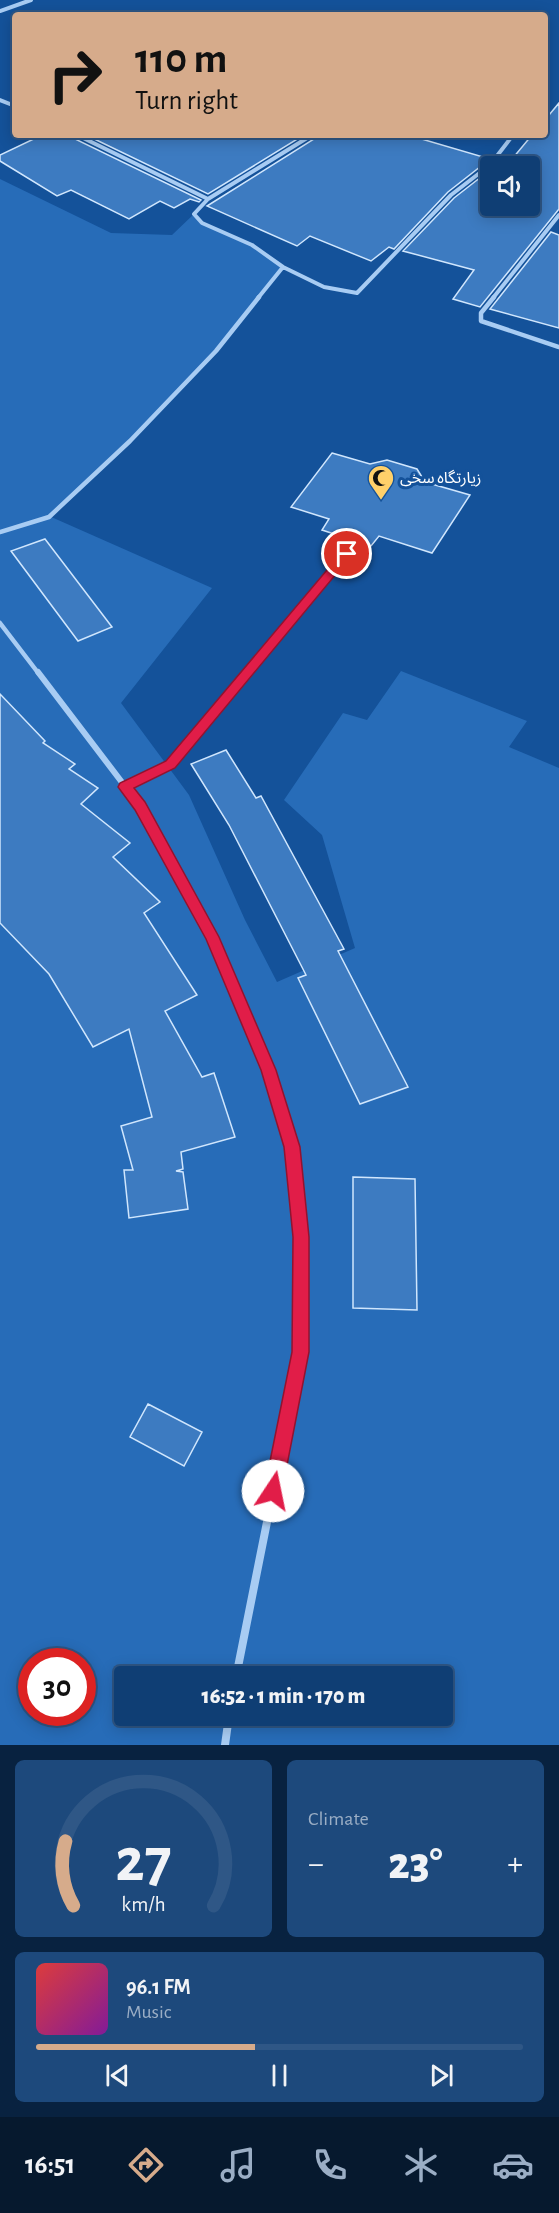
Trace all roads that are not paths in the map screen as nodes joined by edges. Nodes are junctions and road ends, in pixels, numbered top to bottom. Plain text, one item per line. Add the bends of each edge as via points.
1 (31, 0) edge
2 (0, 11) edge
3 (83, 138) edge
4 (307, 138) edge
5 (511, 138) edge
6 (208, 199) junction
7 (559, 216) edge
8 (283, 267) junction
9 (559, 347) edge
10 (0, 532) edge
11 (347, 554) dead end
12 (0, 623) edge
13 (125, 787) junction
14 (238, 1666) edge
15 (228, 1726) edge
16 (225, 1745) edge

1 - 2 street
3 - 6 street
4 - 6 street
5 - 8 street via 490,165 451,195 357,293 324,287
6 - 8 street via 194,214 202,223 252,245
7 - 9 street via 481,313 481,321
8 - 10 street via 216,351 130,441 49,517
11 - 13 lane via 170,764
12 - 13 street
13 - 14 street via 140,806 212,937 268,1070 292,1147 301,1237 301,1352
15 - 16 street

